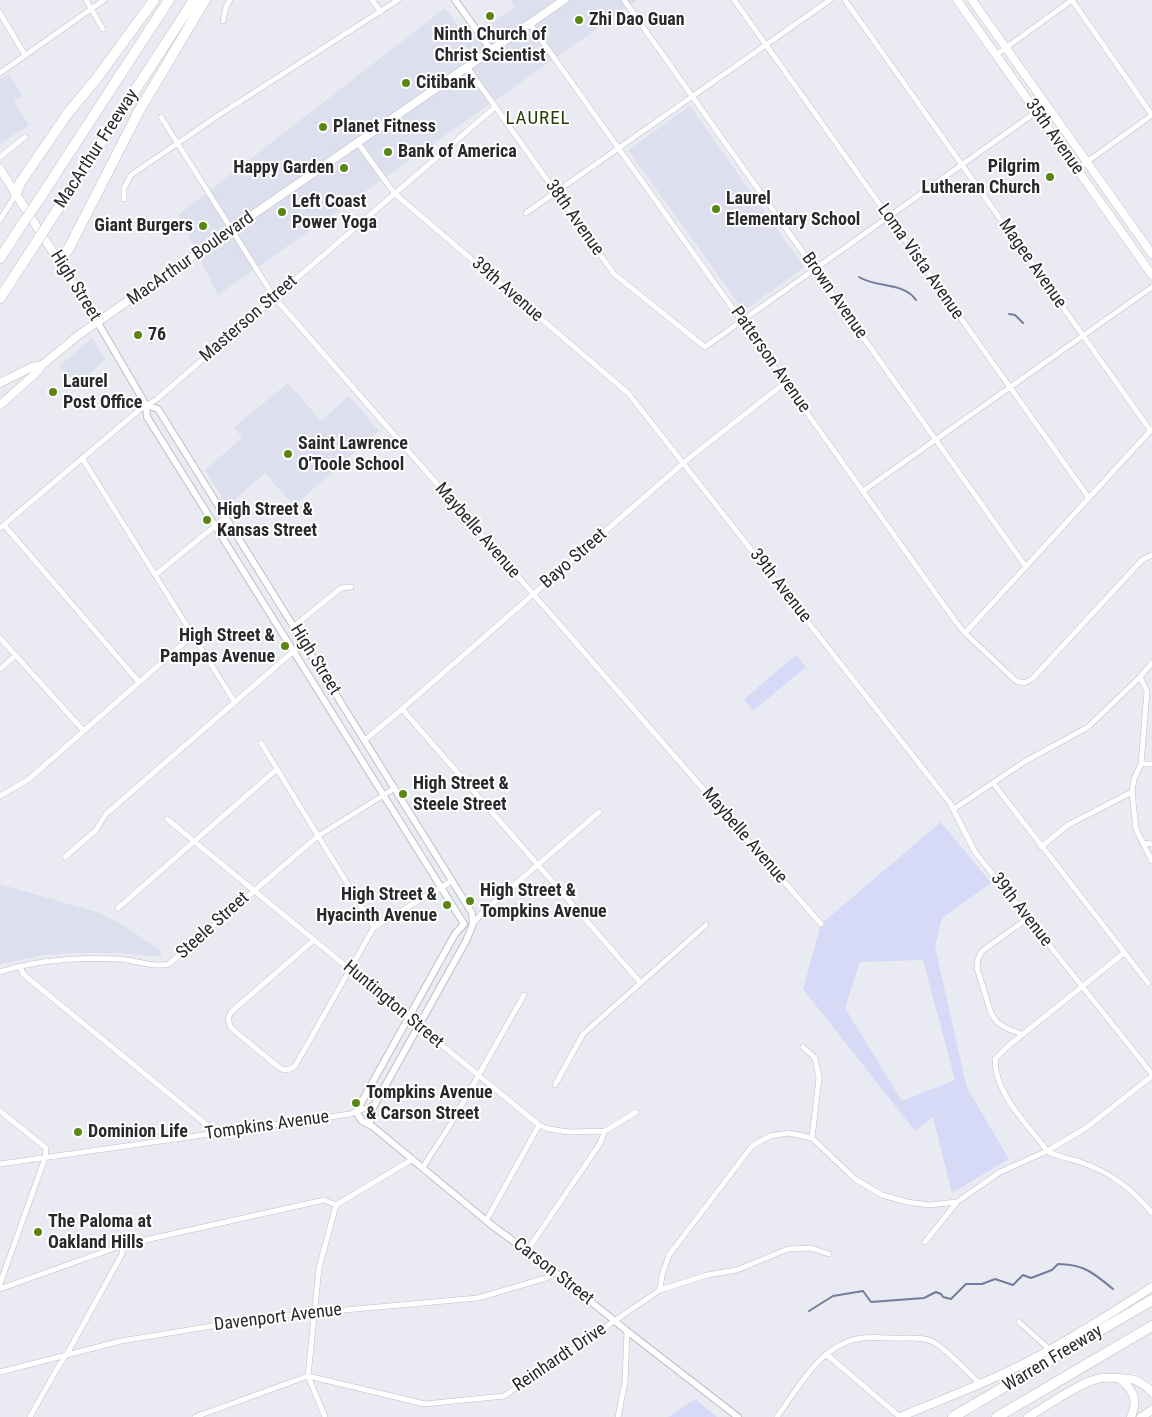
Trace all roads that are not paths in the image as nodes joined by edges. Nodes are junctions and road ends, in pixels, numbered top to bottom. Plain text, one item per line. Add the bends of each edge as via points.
1 (86, 0) edge
2 (104, 0) edge
3 (154, 0) edge
4 (169, 0) edge
5 (194, 0) edge
6 (205, 0) edge
7 (230, 0) edge
8 (372, 0) edge
9 (398, 0) edge
10 (455, 0) edge
11 (564, 0) edge
12 (624, 0) edge
13 (734, 0) edge
14 (830, 0) edge
15 (845, 0) edge
16 (957, 0) edge
17 (972, 0) edge
18 (1072, 0) edge
19 (92, 9) junction
20 (381, 12) junction
21 (0, 13) edge
22 (223, 21) dead end
23 (530, 24) junction
24 (103, 29) dead end
25 (766, 45) junction
26 (1006, 48) junction
27 (491, 50) junction
28 (25, 55) junction
29 (996, 55) junction
30 (467, 67) junction
31 (0, 73) edge
32 (692, 96) junction
33 (1046, 105) junction
34 (495, 107) junction
35 (1036, 112) junction
36 (1152, 115) edge
37 (161, 117) dead end
38 (25, 137) dead end
39 (178, 143) junction
40 (358, 143) junction
41 (618, 147) junction
42 (0, 157) edge
43 (1086, 162) junction
44 (962, 164) junction
45 (0, 169) edge
46 (1077, 169) junction
47 (555, 191) junction
48 (394, 193) junction
49 (16, 194) junction
50 (124, 199) dead end
51 (526, 213) dead end
52 (888, 217) junction
53 (0, 220) edge
54 (20, 229) junction
55 (232, 230) junction
56 (0, 254) edge
57 (1152, 254) edge
58 (0, 258) edge
59 (59, 260) junction
60 (815, 270) junction
61 (1152, 275) edge
62 (1152, 287) edge
63 (274, 297) junction
64 (0, 298) edge
65 (742, 321) junction
66 (98, 322) junction
67 (1082, 336) junction
68 (42, 365) junction
69 (786, 382) junction
70 (0, 383) edge
71 (1009, 388) junction
72 (0, 405) edge
73 (146, 405) junction
74 (1151, 429) edge
75 (936, 440) junction
76 (82, 458) junction
77 (684, 464) junction
78 (863, 491) junction
79 (1089, 498) junction
80 (226, 517) junction
81 (216, 524) junction
82 (2, 527) edge
83 (1152, 555) edge
84 (1026, 567) junction
85 (156, 575) junction
86 (350, 587) dead end
87 (533, 595) junction
88 (294, 627) junction
89 (965, 633) junction
90 (193, 635) junction
91 (0, 638) edge
92 (303, 643) junction
93 (293, 651) junction
94 (15, 656) junction
95 (1152, 662) edge
96 (0, 669) edge
97 (1140, 677) junction
98 (139, 682) junction
99 (234, 701) junction
100 (402, 710) junction
101 (83, 730) junction
102 (365, 740) junction
103 (260, 743) dead end
104 (1141, 764) junction
105 (1152, 764) edge
106 (276, 769) junction
107 (993, 783) junction
108 (395, 788) junction
109 (1132, 792) junction
110 (383, 795) junction
111 (0, 796) edge
112 (954, 809) junction
113 (599, 812) dead end
114 (168, 819) dead end
115 (318, 836) junction
116 (194, 842) junction
117 (1142, 843) junction
118 (1152, 844) edge
119 (1041, 847) junction
120 (65, 857) dead end
121 (1152, 862) edge
122 (538, 865) junction
123 (452, 881) junction
124 (442, 887) junction
125 (253, 890) junction
126 (118, 908) dead end
127 (1027, 918) junction
128 (464, 924) junction
129 (472, 924) junction
130 (821, 924) dead end
131 (706, 925) dead end
132 (374, 926) junction
133 (314, 940) junction
134 (1124, 954) junction
135 (20, 966) junction
136 (349, 968) junction
137 (0, 972) edge
138 (640, 982) junction
139 (1148, 983) dead end
140 (1082, 987) junction
141 (524, 996) dead end
142 (409, 1018) junction
143 (419, 1026) junction
144 (1021, 1034) junction
145 (803, 1047) dead end
146 (1152, 1075) edge
147 (478, 1076) junction
148 (555, 1085) dead end
149 (375, 1105) junction
150 (0, 1110) edge
151 (356, 1112) junction
152 (636, 1112) dead end
153 (370, 1124) junction
154 (539, 1125) junction
155 (605, 1131) junction
156 (209, 1135) junction
157 (812, 1138) junction
158 (1047, 1151) junction
159 (45, 1158) junction
160 (413, 1159) junction
161 (0, 1164) edge
162 (423, 1167) junction
163 (958, 1202) junction
164 (336, 1205) junction
165 (1152, 1213) edge
166 (486, 1221) junction
167 (925, 1242) dead end
168 (123, 1245) junction
169 (526, 1252) junction
170 (829, 1254) dead end
171 (556, 1273) junction
172 (0, 1284) edge
173 (1152, 1287) edge
174 (0, 1289) edge
175 (660, 1290) junction
176 (1152, 1300) edge
177 (314, 1312) junction
178 (615, 1321) junction
179 (1019, 1322) dead end
180 (1152, 1326) edge
181 (627, 1331) junction
182 (1049, 1349) junction
183 (67, 1354) junction
184 (826, 1354) junction
185 (0, 1372) edge
186 (308, 1376) junction
187 (1119, 1378) junction
188 (980, 1384) junction
189 (1152, 1392) edge
190 (1152, 1410) edge
191 (30, 1417) edge
192 (195, 1417) edge
193 (325, 1417) edge
194 (618, 1417) edge
195 (738, 1417) edge
196 (777, 1417) edge
197 (900, 1417) edge
198 (953, 1417) edge
199 (997, 1417) edge
200 (1028, 1417) edge
201 (1131, 1417) edge
202 (1141, 1417) edge

1 - 19 street
2 - 19 street
3 - 49 highway via 68,113 20,183
4 - 54 highway, MacArthur Freeway, bridge
5 - 64 highway, MacArthur Freeway, bridge
6 - 59 highway via 138,111 68,250
7 - 22 street
8 - 20 street
9 - 20 street
10 - 27 street
11 - 23 main road, MacArthur Boulevard
12 - 32 street, Brown Avenue
13 - 25 street, Loma Vista Avenue
14 - 25 street
15 - 44 street, Magee Avenue
16 - 29 main road, 35th Avenue
17 - 26 main road, 35th Avenue
18 - 26 street
18 - 36 street
19 - 24 street
19 - 28 street
20 - 39 street
21 - 28 street
23 - 27 main road, MacArthur Boulevard
23 - 41 street, Patterson Avenue
25 - 32 street
25 - 52 street, Loma Vista Avenue
26 - 29 street
26 - 33 main road, 35th Avenue
27 - 30 main road, MacArthur Boulevard
28 - 31 street
29 - 35 main road, 35th Avenue
30 - 34 street, 38th Avenue
30 - 40 main road, MacArthur Boulevard
32 - 41 street
32 - 60 street, Brown Avenue
33 - 35 street
33 - 43 main road, 35th Avenue
34 - 47 street, 38th Avenue
34 - 48 street, Masterson Street
35 - 44 street
35 - 46 main road, 35th Avenue
36 - 43 street
37 - 39 street, Maybelle Avenue
38 - 42 street
39 - 50 street via 131,174 124,188
39 - 55 street, Maybelle Avenue
40 - 48 street, 39th Avenue
40 - 55 main road, MacArthur Boulevard
41 - 47 street
41 - 65 street, Patterson Avenue
43 - 46 street
43 - 57 main road, 35th Avenue
44 - 52 street
44 - 67 street, Magee Avenue
45 - 49 main road, High Street
46 - 61 main road, 35th Avenue
47 - 51 street
47 - 65 street, 38th Avenue via 614,274 705,347
48 - 63 street, Masterson Street
48 - 77 street, 39th Avenue via 628,393
49 - 53 street
49 - 59 main road, High Street
52 - 60 street
52 - 71 street, Loma Vista Avenue
54 - 56 highway
54 - 58 highway, MacArthur Freeway
55 - 63 street, Maybelle Avenue
55 - 66 main road, MacArthur Boulevard
59 - 66 main road, High Street
60 - 65 street
60 - 75 street, Brown Avenue
62 - 67 street
63 - 73 street, Masterson Street
63 - 87 street, Maybelle Avenue
65 - 69 street, Patterson Avenue
66 - 68 main road, MacArthur Boulevard
66 - 73 street, High Street
67 - 71 street
67 - 74 street, Magee Avenue
68 - 70 main road, MacArthur Boulevard
68 - 72 main road, MacArthur Boulevard
69 - 77 street, Bayo Street
69 - 78 street, Patterson Avenue
71 - 75 street
71 - 79 street, Loma Vista Avenue
73 - 76 street, Masterson Street
73 - 80 street, High Street via 158,409
73 - 81 street, High Street via 147,417
74 - 79 street
75 - 78 street
75 - 84 street, Brown Avenue
76 - 82 street, Masterson Street
76 - 85 street
77 - 87 street, Bayo Street
77 - 112 street, 39th Avenue
78 - 89 street, Patterson Avenue
79 - 84 street
80 - 81 street
80 - 88 street, High Street
81 - 85 street
81 - 93 street, High Street
82 - 98 street
83 - 89 street, Patterson Avenue via 1142,560 1032,679 1024,683 1016,681
84 - 89 street
85 - 90 street
86 - 88 street via 341,588
87 - 100 street, Bayo Street
87 - 130 street, Maybelle Avenue
88 - 92 street, High Street
90 - 98 street
90 - 99 street
91 - 94 street
92 - 93 street
92 - 102 street, High Street
93 - 99 street
93 - 110 street, High Street
94 - 96 street
94 - 101 street
95 - 97 street
97 - 104 street via 1146,692
97 - 107 street via 1088,727
98 - 101 street
99 - 120 street via 106,814 96,830
100 - 102 street, Bayo Street
100 - 122 street
101 - 111 street via 29,778
102 - 108 street, High Street
103 - 106 street
104 - 105 street
104 - 109 street
106 - 115 street
106 - 116 street
107 - 112 street
107 - 119 street
108 - 110 street, Steele Street
108 - 123 street, High Street
109 - 117 street via 1136,829
109 - 119 street via 1068,825
110 - 115 street, Steele Street
110 - 124 street, High Street
112 - 127 street, 39th Avenue via 975,852
113 - 122 street
114 - 116 street, Huntington Street
115 - 125 street, Steele Street
115 - 132 street
116 - 125 street, Huntington Street
116 - 126 street
117 - 118 street
117 - 121 street
119 - 134 street
122 - 129 street
122 - 138 street
123 - 124 street
123 - 129 street, High Street via 472,912
124 - 128 street, High Street
124 - 132 street
125 - 133 street, Huntington Street
125 - 135 street, Steele Street via 169,964 81,958
127 - 140 street, 39th Avenue
127 - 144 street via 982,951 977,968 991,1013 997,1022
128 - 129 street
128 - 142 street via 455,934
129 - 143 street via 466,941
131 - 138 street
132 - 136 street
133 - 136 street, Huntington Street
133 - 136 street via 231,1012 228,1019 231,1028 276,1066 288,1070 295,1066
134 - 139 street
134 - 140 street
135 - 137 street, Steele Street
135 - 156 street via 23,974 207,1125
136 - 142 street, Huntington Street
138 - 148 street via 583,1034
140 - 144 street
140 - 146 street, 39th Avenue
141 - 147 street
142 - 143 street, Huntington Street
142 - 151 street
143 - 147 street, Huntington Street
143 - 149 street
144 - 158 street via 995,1059 995,1070 1006,1097
145 - 157 street via 815,1058 819,1078
146 - 158 street via 1086,1128
147 - 154 street, Huntington Street
147 - 162 street
149 - 151 street, Tompkins Avenue
149 - 153 street via 370,1113
150 - 159 street via 46,1148
151 - 153 street via 362,1121
151 - 156 street, Tompkins Avenue
152 - 155 street, Huntington Street
153 - 160 street, Carson Street
154 - 155 street, Huntington Street via 569,1132
154 - 166 street
155 - 169 street via 599,1146
156 - 159 street, Tompkins Avenue
157 - 163 street via 855,1178 882,1195 929,1205
157 - 175 street via 789,1133 770,1136 752,1146 669,1255
158 - 163 street via 1000,1172
158 - 165 street via 1116,1178
159 - 161 street, Tompkins Avenue
159 - 172 street
160 - 162 street, Carson Street
160 - 164 street
162 - 166 street, Carson Street
163 - 167 street
164 - 168 street via 324,1200
164 - 177 street via 319,1268
166 - 169 street, Carson Street
168 - 174 street
168 - 183 street via 122,1254
169 - 171 street, Carson Street
170 - 175 street, Reinhardt Drive via 811,1248 788,1249 737,1270 707,1274
171 - 177 street, Davenport Avenue via 478,1298
171 - 178 street, Carson Street
173 - 182 main road
175 - 178 street, Reinhardt Drive
176 - 198 highway, Warren Freeway
177 - 183 street, Davenport Avenue via 267,1317
177 - 186 street
178 - 181 street, Carson Street
178 - 186 street, Reinhardt Drive via 504,1396 425,1404
179 - 182 street
180 - 199 highway, Warren Freeway
181 - 194 street via 625,1382
181 - 195 street, Carson Street
182 - 188 main road
183 - 185 street, Davenport Avenue
183 - 191 street
184 - 188 street via 840,1344 862,1338 922,1339 932,1341
184 - 196 street
184 - 197 street
186 - 192 street
186 - 193 street
187 - 189 main road via 1135,1380
187 - 200 main road via 1092,1380
187 - 201 main road via 1135,1397
188 - 197 main road
190 - 202 main road

